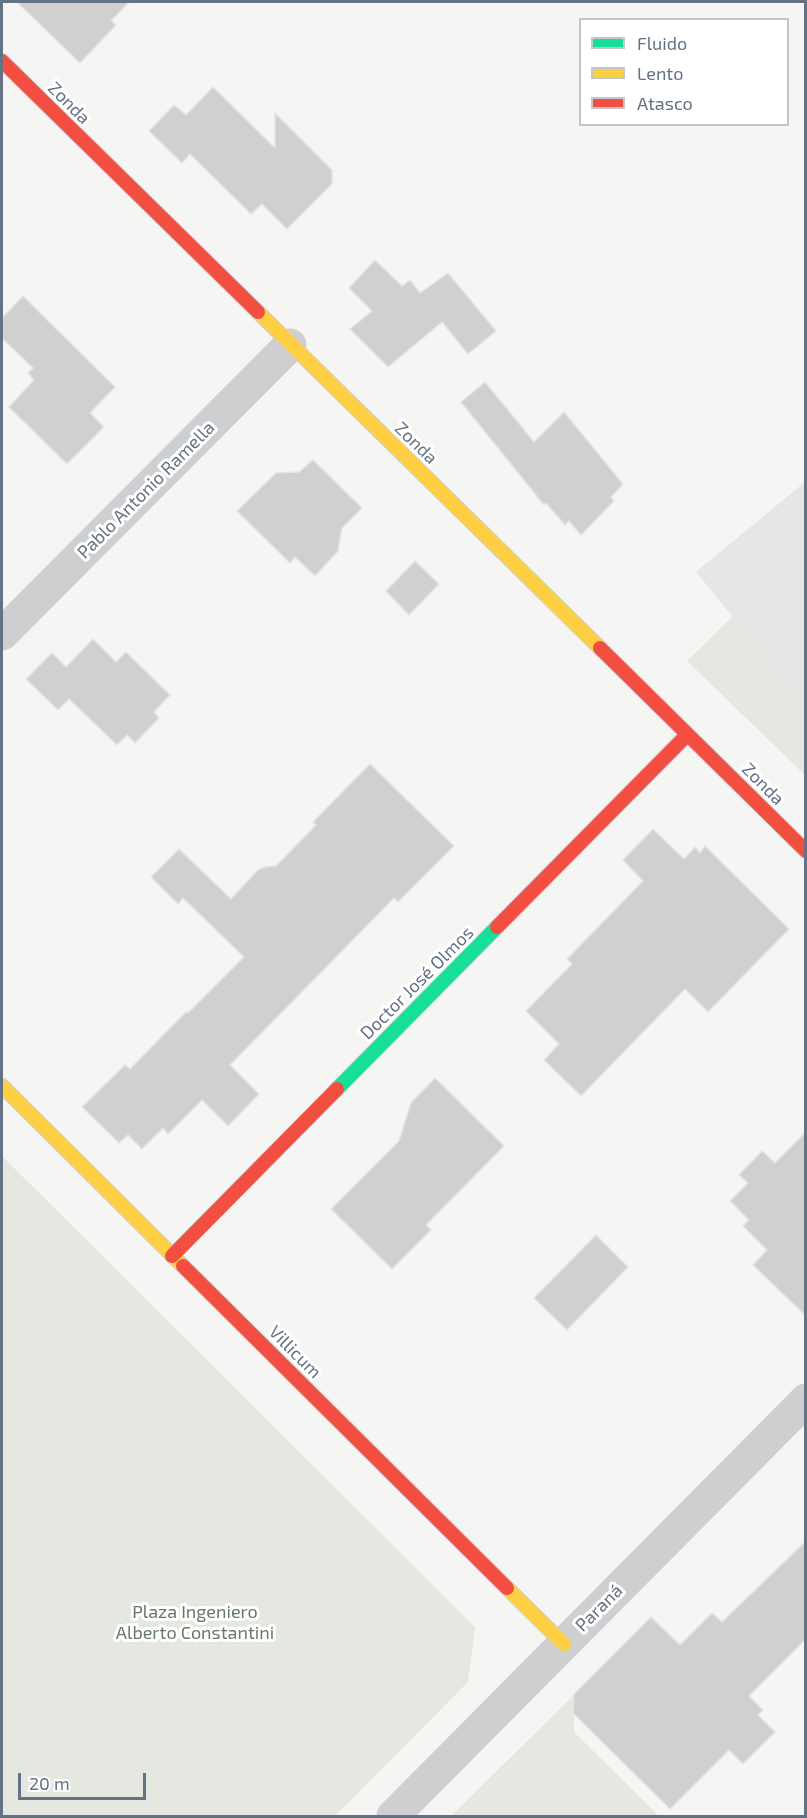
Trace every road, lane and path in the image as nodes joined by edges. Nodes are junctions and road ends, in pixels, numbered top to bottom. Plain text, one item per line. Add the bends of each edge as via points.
1 (2, 61) edge
2 (290, 345) junction
3 (2, 634) edge
4 (687, 735) junction
5 (806, 851) edge
6 (2, 1086) edge
7 (172, 1256) junction
8 (806, 1400) edge
9 (564, 1644) junction
10 (393, 1816) edge

1 - 2 street, Zonda
2 - 3 street, Pablo Antonio Ramella
2 - 4 street, Zonda
4 - 5 street, Zonda
4 - 7 street, Doctor José Olmos
6 - 7 street, Villicum
7 - 9 street, Villicum
8 - 9 street, Paraná
9 - 10 street, Paraná

